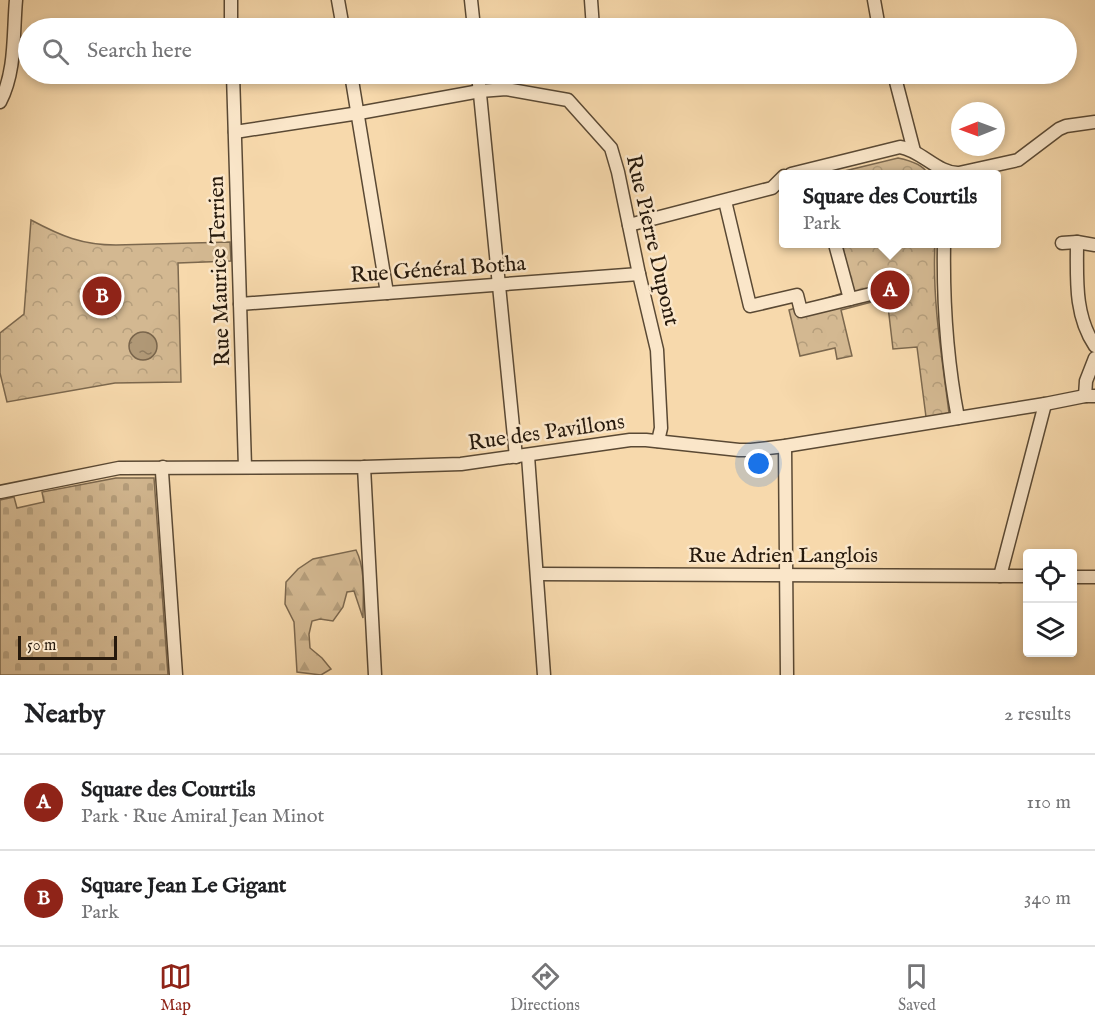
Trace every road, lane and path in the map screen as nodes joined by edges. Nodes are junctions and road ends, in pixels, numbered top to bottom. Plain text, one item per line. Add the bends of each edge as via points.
1 (16, 0) edge
2 (231, 0) edge
3 (338, 0) edge
4 (471, 0) edge
5 (591, 0) edge
6 (874, 0) edge
7 (231, 18) edge
8 (342, 18) edge
9 (473, 18) edge
10 (592, 18) edge
11 (877, 18) edge
12 (233, 84) edge
13 (353, 84) edge
14 (479, 84) edge
15 (897, 84) edge
16 (480, 91) junction
17 (0, 102) edge
18 (358, 113) junction
19 (1095, 122) edge
20 (235, 132) junction
21 (914, 151) junction
22 (819, 170) edge
23 (940, 170) edge
24 (973, 170) edge
25 (779, 180) edge
26 (725, 201) junction
27 (630, 225) junction
28 (1077, 242) junction
29 (1062, 243) dead end
30 (1095, 245) edge
31 (836, 248) edge
32 (944, 248) edge
33 (639, 274) junction
34 (499, 285) junction
35 (879, 292) dead end
36 (387, 293) junction
37 (850, 299) junction
38 (240, 304) junction
39 (1095, 346) edge
40 (1095, 358) edge
41 (1090, 396) edge
42 (1045, 404) junction
43 (958, 418) junction
44 (658, 441) junction
45 (785, 446) junction
46 (522, 456) junction
47 (164, 467) junction
48 (245, 467) junction
49 (364, 467) junction
50 (0, 492) edge
51 (538, 574) junction
52 (787, 574) junction
53 (1000, 576) junction
54 (1023, 576) edge
55 (1077, 577) edge
56 (1095, 577) edge
57 (176, 675) edge
58 (375, 675) edge
59 (544, 675) edge
60 (787, 675) edge

1 - 17 street via 11,67
2 - 7 street
3 - 8 street
4 - 9 street
5 - 10 street
6 - 11 street
12 - 20 street, Rue Maurice Terrien
13 - 18 street
14 - 16 street
15 - 21 street
16 - 18 street, Rue Pierre Dupont
16 - 27 street, Rue Pierre Dupont via 506,89 568,100 611,148
16 - 34 street
18 - 20 street, Rue Pierre Dupont
18 - 36 street
19 - 24 street via 1059,129 1018,160
20 - 38 street, Rue Maurice Terrien
21 - 22 street via 895,147
21 - 23 street
25 - 26 street via 772,188
26 - 27 street
26 - 37 street via 750,306 797,295 801,311
27 - 33 street, Rue Pierre Dupont
28 - 29 street
28 - 30 street
28 - 39 street via 1077,292 1084,326
31 - 37 street
32 - 43 street via 951,381
33 - 34 street, Rue Général Botha
33 - 44 street, Rue Pierre Dupont via 657,350 661,429
34 - 36 street, Rue Général Botha
34 - 46 street
35 - 37 street
36 - 38 street, Rue Général Botha
38 - 48 street, Rue Maurice Terrien
40 - 41 street via 1086,381
41 - 42 street, Rue des Pavillons
42 - 43 street, Rue des Pavillons
42 - 53 street
43 - 45 street, Rue des Pavillons
44 - 45 street, Rue des Pavillons via 739,450
44 - 46 street, Rue des Pavillons via 630,440
45 - 52 street
46 - 49 street, Rue des Pavillons via 461,464
46 - 51 street
47 - 48 street, Rue des Pavillons
47 - 50 street, Rue des Pavillons via 119,468
47 - 57 street
48 - 49 street, Rue des Pavillons
49 - 58 street
51 - 52 street, Rue Adrien Langlois
51 - 59 street
52 - 53 street, Rue Adrien Langlois
52 - 60 street
53 - 54 street, Rue Adrien Langlois
55 - 56 street

